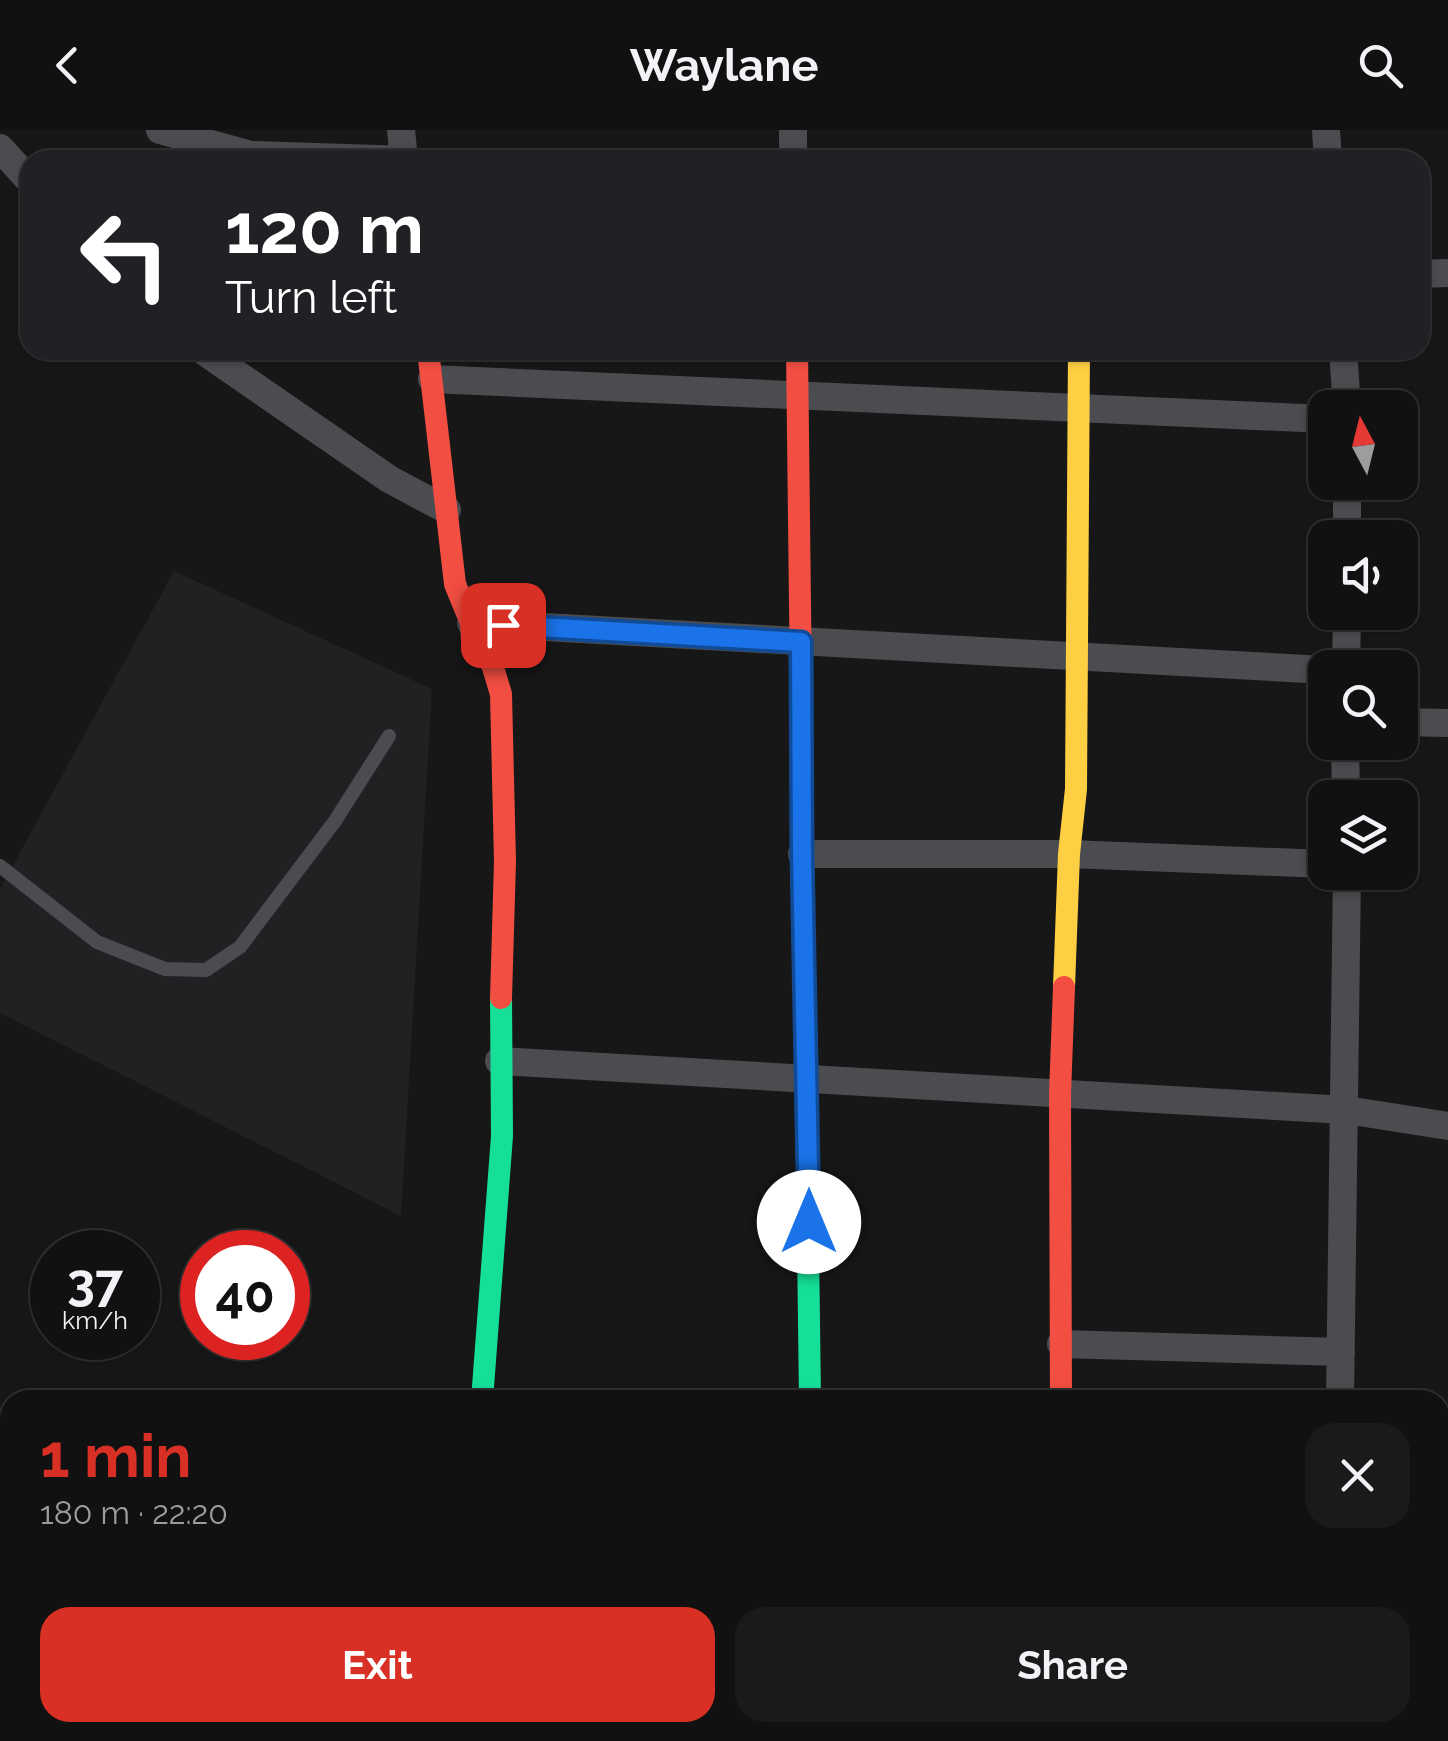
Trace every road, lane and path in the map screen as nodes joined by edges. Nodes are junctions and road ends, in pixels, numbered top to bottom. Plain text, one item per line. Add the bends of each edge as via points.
1 (160, 130) edge
2 (0, 148) edge
3 (234, 150) edge
4 (20, 170) edge
5 (216, 360) edge
6 (429, 360) edge
7 (797, 360) edge
8 (1079, 360) edge
9 (1344, 360) edge
10 (432, 379) junction
11 (1346, 390) edge
12 (798, 396) junction
13 (1079, 408) junction
14 (1308, 419) edge
15 (446, 510) junction
16 (471, 623) junction
17 (801, 642) junction
18 (1076, 656) junction
19 (1308, 669) edge
20 (1418, 722) edge
21 (1448, 723) edge
22 (389, 736) dead end
23 (802, 854) junction
24 (1069, 854) junction
25 (1308, 863) edge
26 (0, 866) edge
27 (1347, 890) edge
28 (498, 1061) junction
29 (808, 1079) junction
30 (1060, 1094) junction
31 (1346, 1110) junction
32 (1448, 1126) edge
33 (1061, 1344) junction
34 (1341, 1352) junction
35 (483, 1390) edge
36 (810, 1390) edge
37 (1062, 1390) edge
38 (1340, 1390) edge

1 - 3 street
2 - 4 street
5 - 15 street via 389,479
6 - 10 street
7 - 12 street
8 - 13 street
9 - 11 street
10 - 12 street
10 - 15 street
12 - 13 street
12 - 17 street
13 - 14 street
13 - 18 street
15 - 16 street via 455,584
16 - 17 street
16 - 28 street via 472,641 492,664 502,694
17 - 18 street
17 - 23 street
18 - 19 street
18 - 24 street
20 - 21 street
22 - 26 lane via 240,947 206,970 165,969 97,942
23 - 24 street
23 - 29 street
24 - 25 street
24 - 30 street
27 - 31 street
28 - 29 street
28 - 35 street via 502,1136
29 - 30 street
29 - 36 street
30 - 31 street
30 - 33 street
31 - 32 street
31 - 34 street
33 - 34 street
33 - 37 street
34 - 38 street

